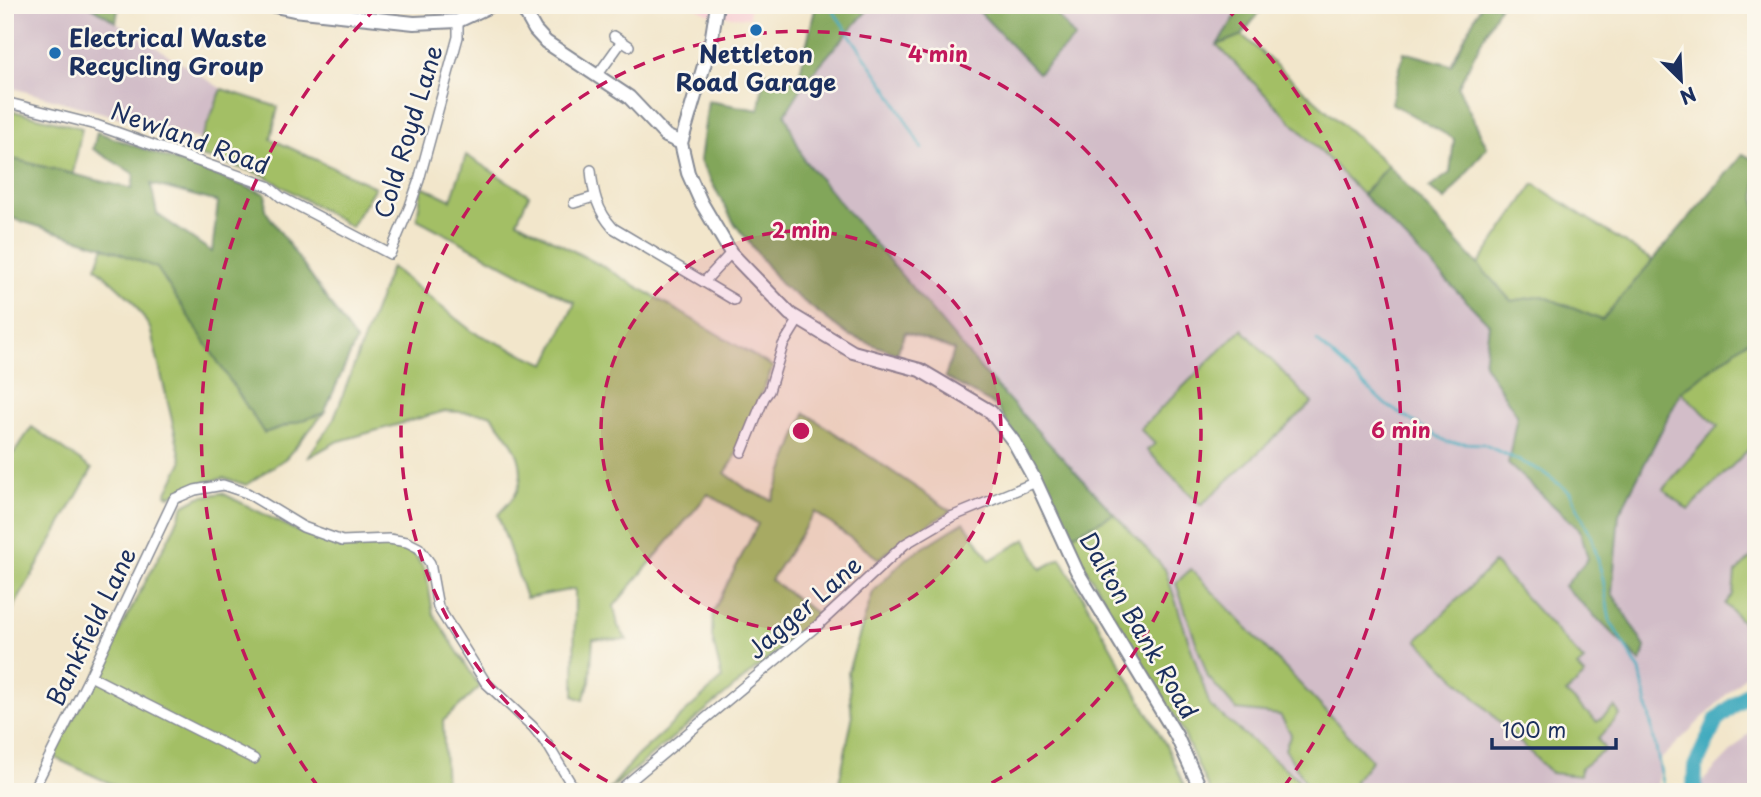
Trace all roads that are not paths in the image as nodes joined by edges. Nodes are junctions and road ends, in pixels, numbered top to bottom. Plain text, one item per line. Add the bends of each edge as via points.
1 (270, 5) edge
2 (492, 5) edge
3 (521, 5) edge
4 (717, 5) edge
5 (458, 21) junction
6 (621, 41) dead end
7 (597, 76) junction
8 (5, 102) edge
9 (681, 143) junction
10 (591, 170) dead end
11 (594, 197) junction
12 (574, 203) dead end
13 (731, 253) junction
14 (390, 254) joint
15 (704, 282) junction
16 (734, 300) dead end
17 (799, 319) junction
18 (743, 452) dead end
19 (1036, 482) junction
20 (90, 676) junction
21 (254, 759) dead end
22 (32, 792) edge
23 (576, 792) edge
24 (617, 792) edge
25 (1202, 792) edge

1 - 5 street via 414,23
2 - 5 street
3 - 7 street via 546,42
4 - 9 street
5 - 14 street, Cold Royd Lane via 458,37 419,180
6 - 7 street
7 - 9 street via 629,97 666,136
8 - 14 street, Newland Road via 96,125 268,187
9 - 13 street, Dalton Bank Road via 701,202
10 - 11 street
11 - 12 street
11 - 15 street via 613,228
13 - 15 street
13 - 17 street, Dalton Bank Road
15 - 16 street
17 - 18 street via 783,345
17 - 19 street, Dalton Bank Road via 853,352 920,370 991,412
19 - 24 street, Jagger Lane via 951,517 905,544 818,625
19 - 25 street, Dalton Bank Road via 1077,571 1176,735
20 - 21 street
20 - 22 street, Bankfield Lane
20 - 23 street, Bankfield Lane via 174,499 223,485 247,493 303,527 341,541 389,539 419,548 430,563 439,607 486,683 533,727

